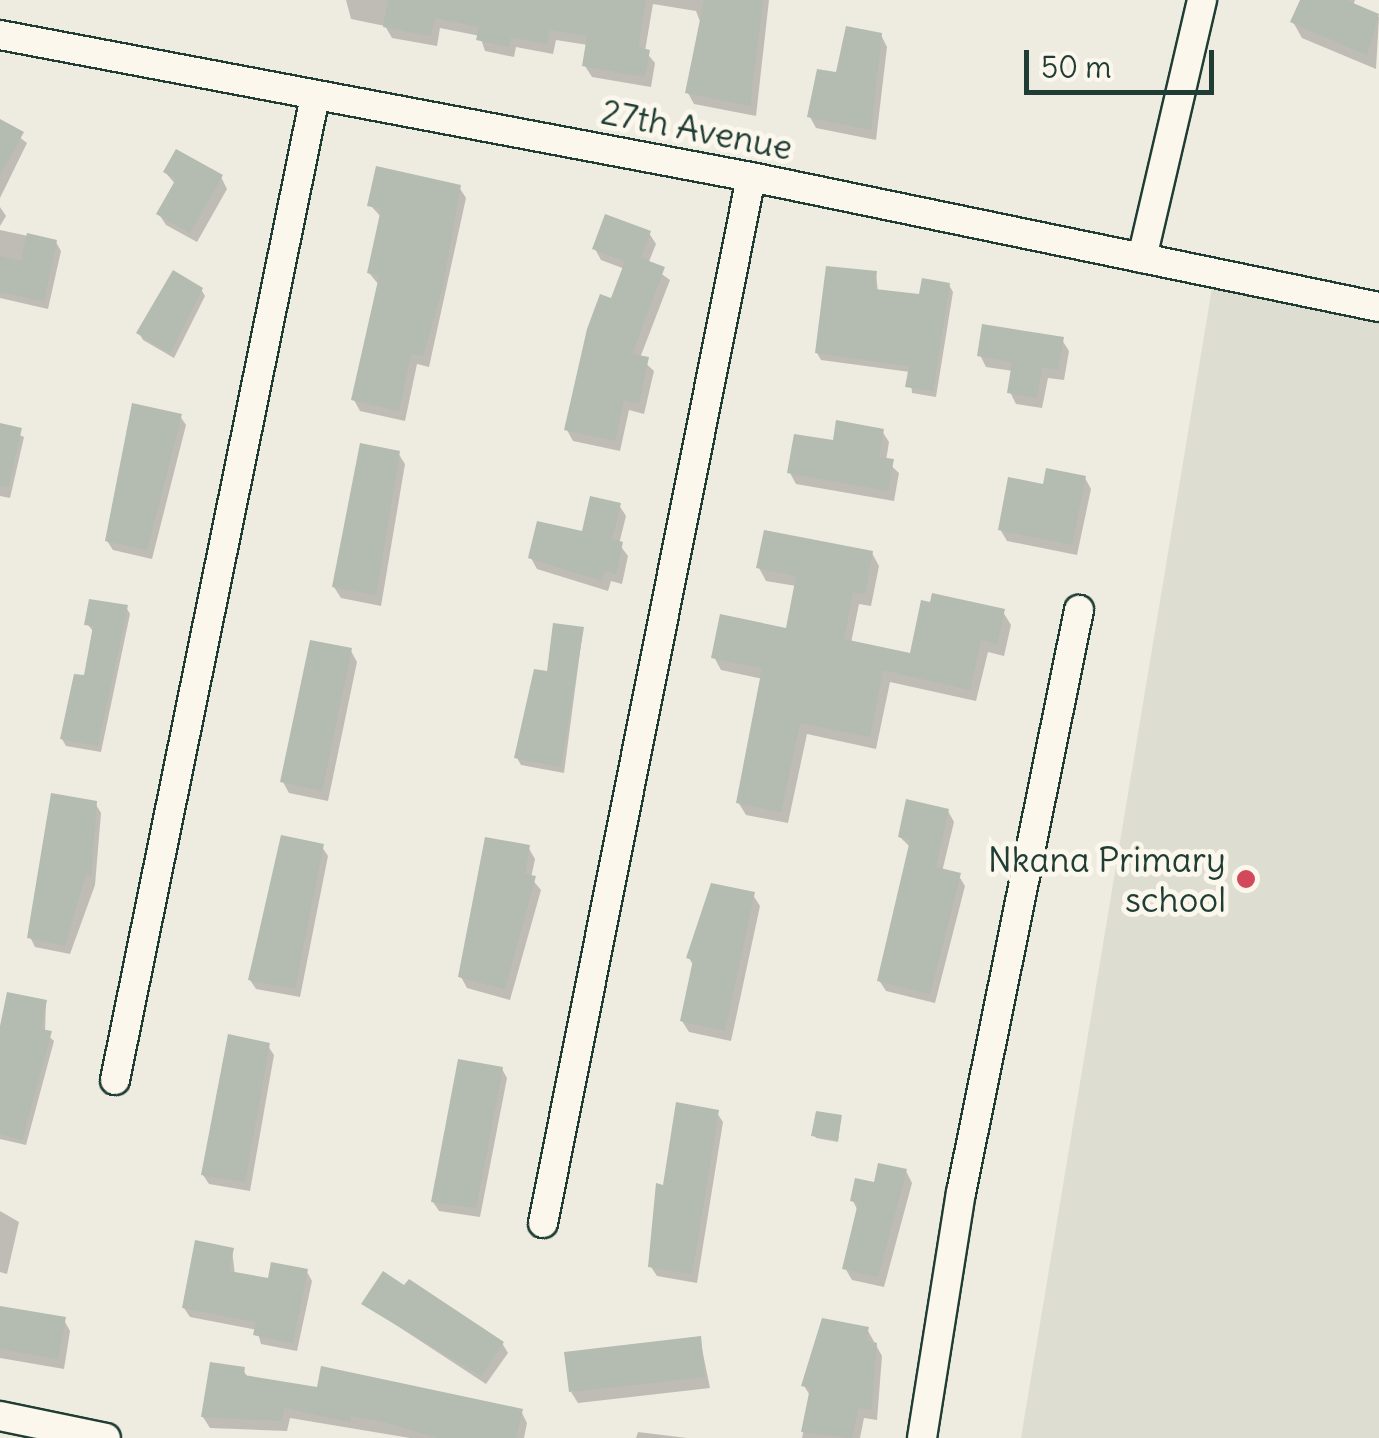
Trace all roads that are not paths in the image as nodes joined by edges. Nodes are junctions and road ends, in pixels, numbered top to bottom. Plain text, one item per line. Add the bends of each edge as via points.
1 (1202, 0) edge
2 (0, 35) edge
3 (315, 96) junction
4 (751, 177) junction
5 (1142, 258) junction
6 (1379, 306) edge
7 (1080, 610) dead end
8 (115, 1080) dead end
9 (543, 1222) dead end
10 (0, 1416) edge
11 (106, 1438) edge
12 (922, 1438) edge

1 - 5 street
2 - 3 street, 27th Avenue
3 - 4 street, 27th Avenue
3 - 8 street
4 - 5 street, 27th Avenue
4 - 9 street
5 - 6 street, 27th Avenue
7 - 12 street via 961,1192
10 - 11 street

